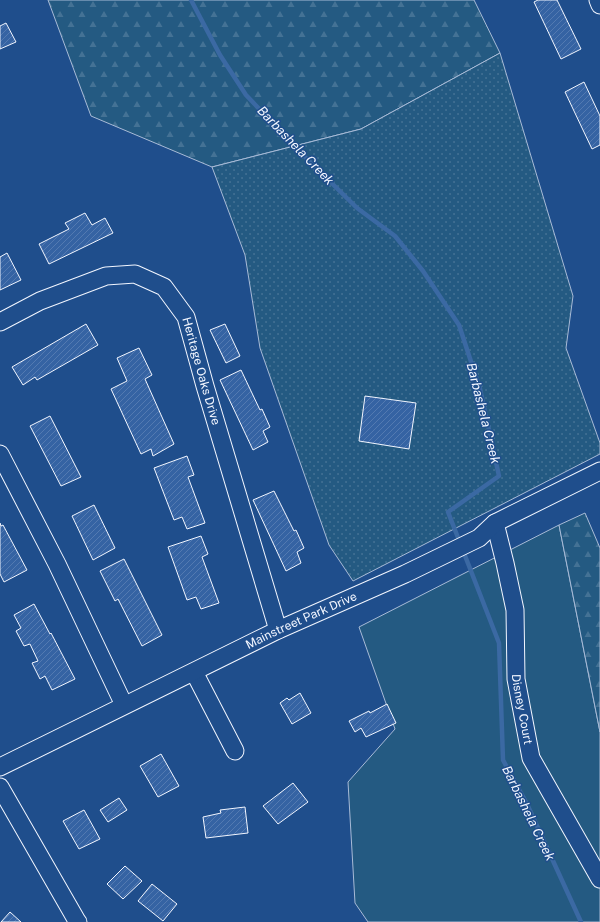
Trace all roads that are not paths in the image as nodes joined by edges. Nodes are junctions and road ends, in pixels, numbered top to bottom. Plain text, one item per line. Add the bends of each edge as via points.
1 (598, 0) edge
2 (600, 5) edge
3 (0, 322) edge
4 (0, 454) edge
5 (600, 471) edge
6 (495, 523) junction
7 (278, 630) junction
8 (194, 672) junction
9 (124, 705) junction
10 (235, 751) dead end
11 (0, 767) edge
12 (0, 787) edge
13 (600, 879) edge
14 (77, 922) edge

1 - 2 street
3 - 7 street, Heritage Oaks Drive via 40,301 106,276 135,274 164,287 186,317
4 - 9 street via 57,564
5 - 6 street, Mainstreet Park Drive
6 - 7 street, Mainstreet Park Drive via 479,538 406,574
6 - 13 street, Disney Court via 515,610 516,679 531,758
7 - 8 street, Mainstreet Park Drive
8 - 9 street, Mainstreet Park Drive
8 - 10 street
9 - 11 street, Mainstreet Park Drive
12 - 14 street

